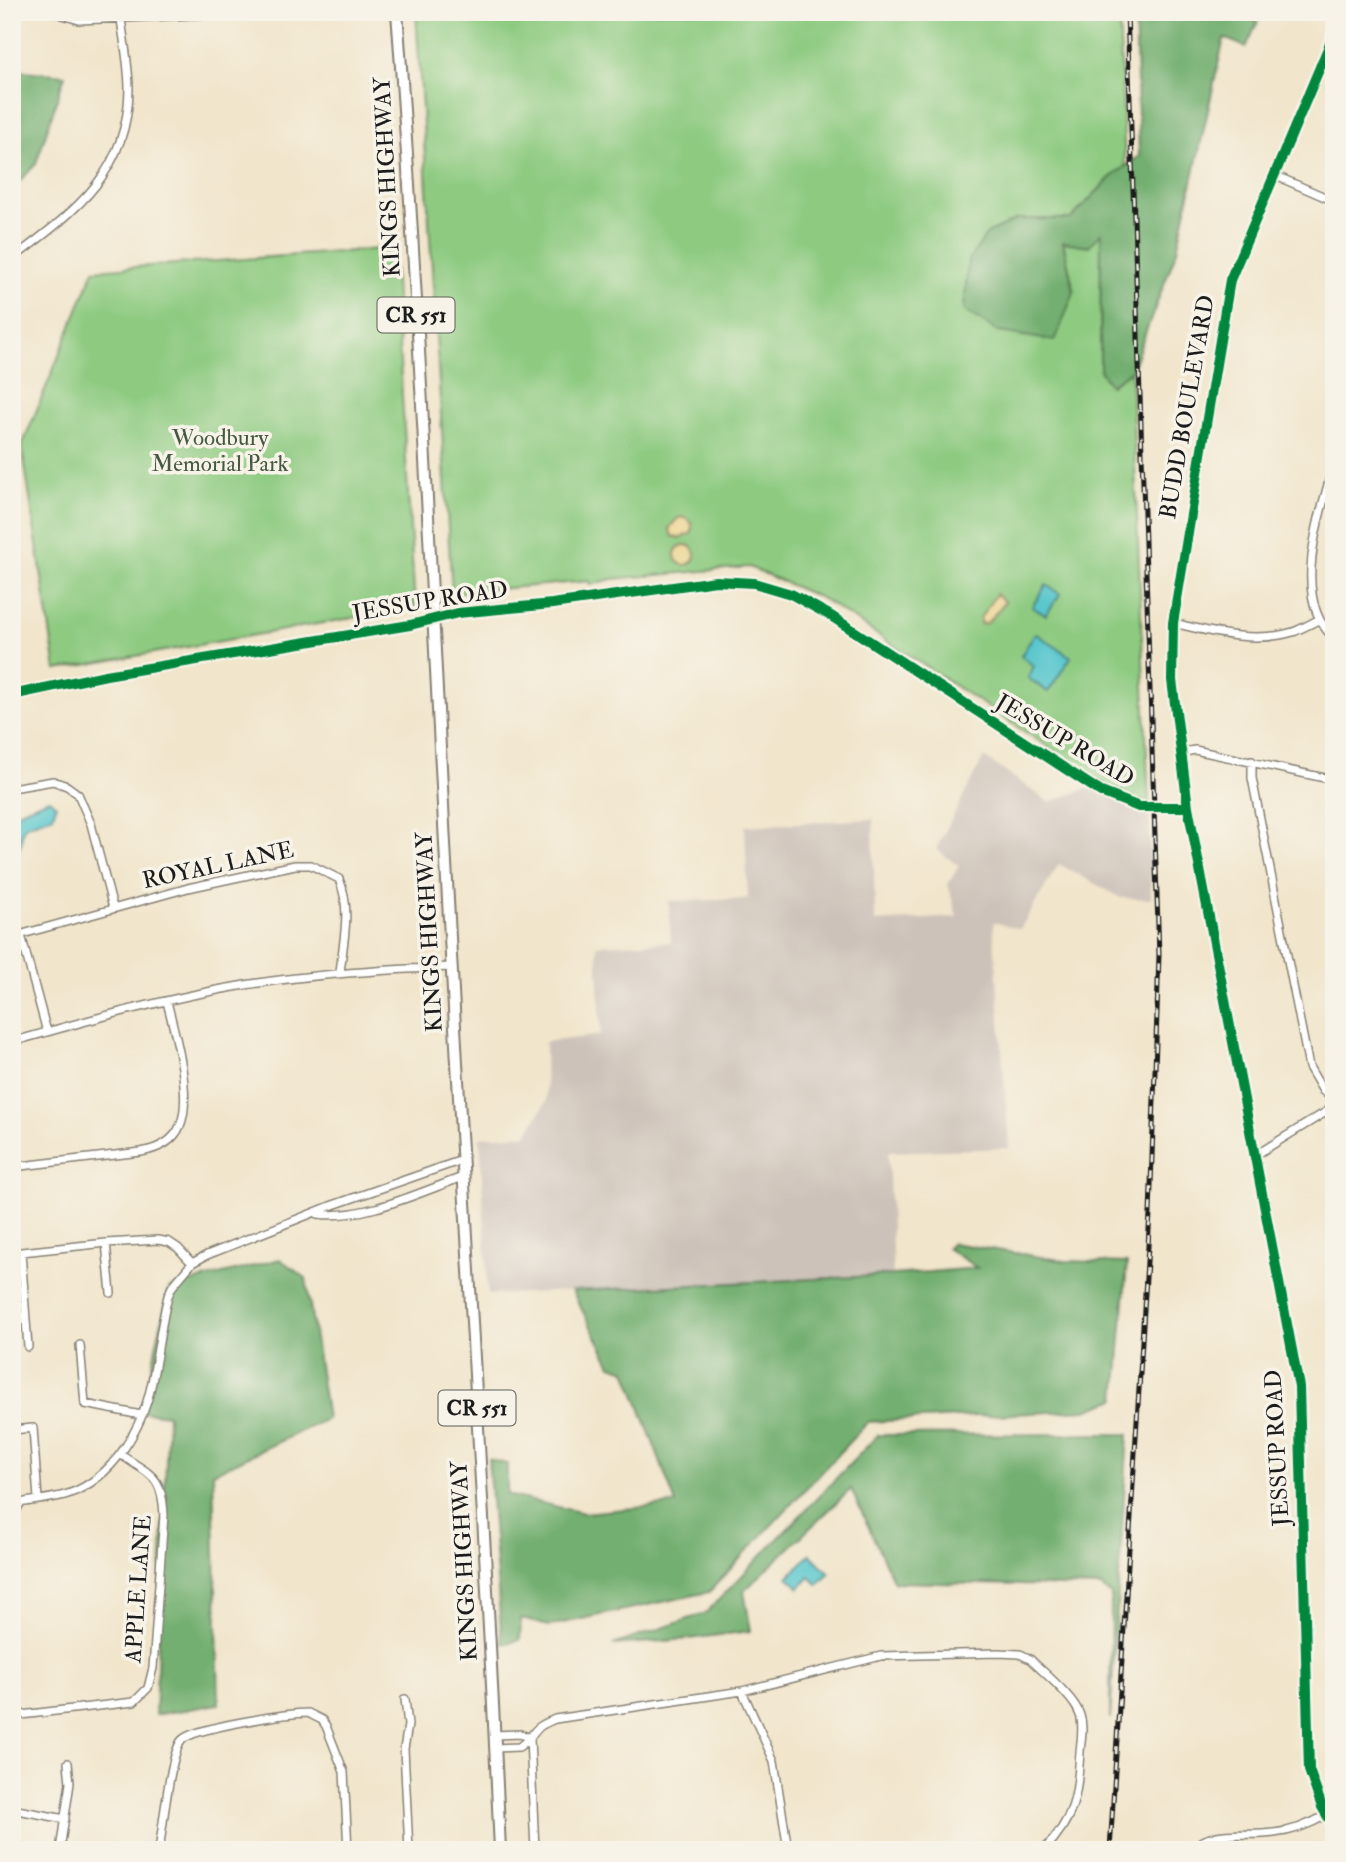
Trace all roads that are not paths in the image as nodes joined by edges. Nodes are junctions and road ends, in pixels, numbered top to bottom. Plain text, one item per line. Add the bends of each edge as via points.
1 (53, 12) edge
2 (256, 12) edge
3 (397, 12) edge
4 (121, 19) junction
5 (1334, 34) edge
6 (1274, 175) junction
7 (1334, 201) edge
8 (12, 259) edge
9 (1334, 463) edge
10 (433, 619) junction
11 (1318, 620) junction
12 (1173, 623) junction
13 (1334, 638) edge
14 (12, 695) edge
15 (1180, 753) junction
16 (1252, 761) junction
17 (1334, 780) edge
18 (12, 789) edge
19 (1188, 807) junction
20 (113, 908) junction
21 (17, 936) edge
22 (452, 967) junction
23 (340, 973) junction
24 (167, 1002) junction
25 (47, 1032) junction
26 (12, 1042) edge
27 (1334, 1100) edge
28 (1334, 1107) edge
29 (1254, 1156) junction
30 (462, 1160) junction
31 (12, 1167) edge
32 (463, 1177) junction
33 (317, 1214) junction
34 (106, 1243) junction
35 (17, 1253) edge
36 (192, 1264) junction
37 (111, 1293) dead end
38 (80, 1345) dead end
39 (28, 1347) dead end
40 (141, 1415) junction
41 (12, 1430) edge
42 (120, 1454) junction
43 (38, 1499) junction
44 (16, 1503) edge
45 (12, 1521) edge
46 (742, 1691) junction
47 (405, 1699) dead end
48 (12, 1716) edge
49 (495, 1735) junction
50 (530, 1738) junction
51 (495, 1748) junction
52 (68, 1763) dead end
53 (12, 1809) edge
54 (1326, 1815) junction
55 (65, 1819) junction
56 (1334, 1827) edge
57 (60, 1850) edge
58 (159, 1850) edge
59 (348, 1850) edge
60 (409, 1850) edge
61 (500, 1850) edge
62 (535, 1850) edge
63 (788, 1850) edge
64 (1044, 1850) edge
65 (1189, 1850) edge

1 - 4 street via 79,20
2 - 4 street
3 - 10 main road, KINGS HIGHWAY / CR 551
4 - 8 street via 129,88 127,115 107,172 67,217
5 - 6 street, BUDD BOULEVARD
6 - 7 street
6 - 12 street, BUDD BOULEVARD via 1230,280
9 - 11 street via 1311,558
10 - 14 street, JESSUP ROAD
10 - 19 street, JESSUP ROAD via 716,581 754,583 791,594 831,616 1101,792 1139,807
10 - 22 main road, KINGS HIGHWAY / CR 551
11 - 12 street via 1293,632 1253,638
11 - 13 street
12 - 15 street, BUDD BOULEVARD via 1172,680
15 - 16 street via 1195,750
15 - 19 street, BUDD BOULEVARD
16 - 17 street
16 - 27 street via 1309,1067
18 - 20 street via 52,781 78,794 91,824
19 - 29 street, JESSUP ROAD
20 - 21 street, ROYAL LANE
20 - 23 street, ROYAL LANE via 188,888 311,865 339,879 344,891 347,908
21 - 25 street
22 - 23 street
22 - 30 main road, KINGS HIGHWAY / CR 551
23 - 24 street via 244,985
24 - 25 street
24 - 31 street via 184,1098 180,1128 170,1140 141,1152
25 - 26 street
28 - 29 street
29 - 54 street, JESSUP ROAD via 1299,1387 1308,1770
30 - 32 main road, KINGS HIGHWAY / CR 551
30 - 33 street
32 - 33 street via 356,1214
32 - 49 main road, KINGS HIGHWAY / CR 551
33 - 36 street
34 - 35 street
34 - 36 street via 169,1242
34 - 37 street
35 - 39 street
36 - 40 street via 168,1296 152,1384
38 - 40 street via 85,1405
40 - 42 street
41 - 43 street via 33,1429
42 - 43 street via 92,1482 67,1494
42 - 48 street, APPLE LANE via 152,1476 163,1493 154,1658 148,1688 134,1702
43 - 44 street
44 - 45 street
46 - 50 street via 555,1719 534,1729
46 - 63 street via 774,1761
46 - 64 street via 881,1656 998,1653 1030,1659 1079,1713 1082,1729 1077,1795 1056,1838
47 - 60 street
49 - 50 street
49 - 51 main road, KINGS HIGHWAY / CR 551
50 - 51 street via 519,1747
50 - 62 street
51 - 61 main road, KINGS HIGHWAY / CR 551
52 - 55 street
53 - 55 street
54 - 56 street, JESSUP ROAD
54 - 65 street via 1289,1831 1219,1833
55 - 57 street
58 - 59 street via 183,1739 199,1730 308,1713 326,1726 344,1772

